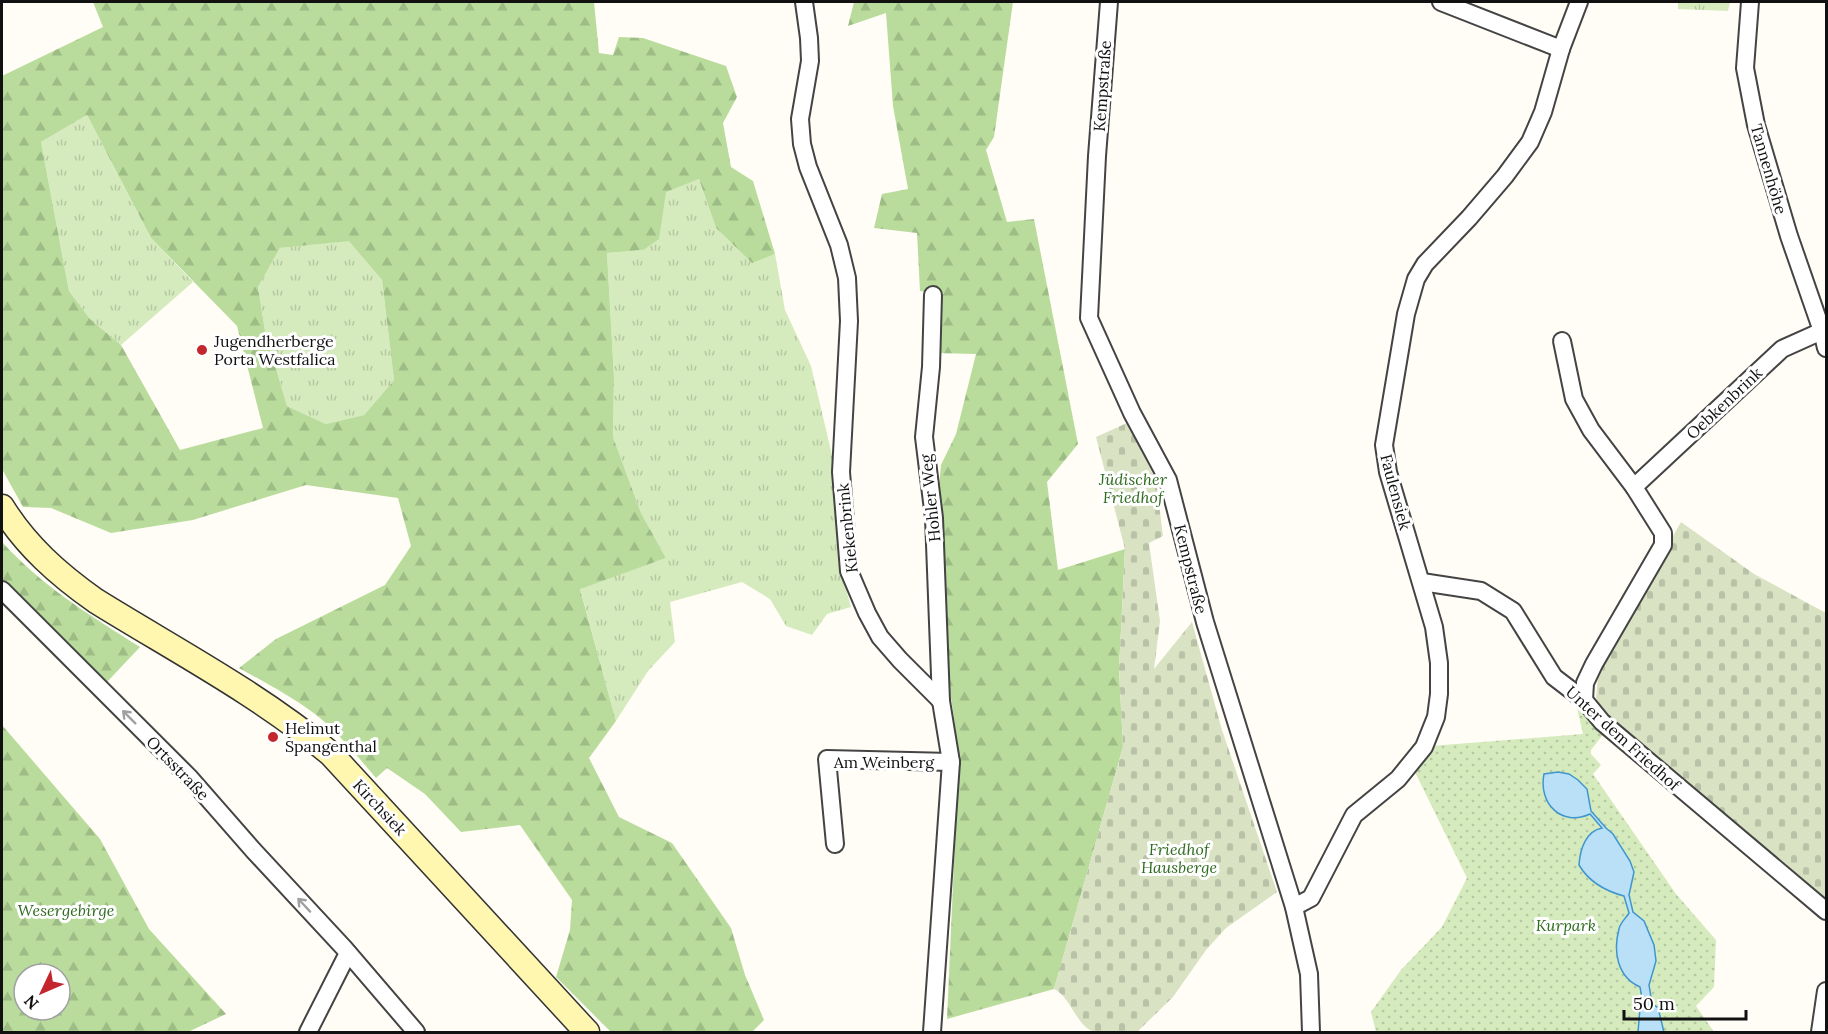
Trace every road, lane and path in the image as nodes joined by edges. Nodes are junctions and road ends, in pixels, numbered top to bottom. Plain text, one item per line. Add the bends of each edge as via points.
1 (804, 2) edge
2 (1108, 2) edge
3 (1441, 2) edge
4 (1579, 2) edge
5 (1750, 2) edge
6 (1561, 49) junction
7 (933, 295) dead end
8 (1822, 331) junction
9 (1562, 341) dead end
10 (1827, 348) edge
11 (1634, 487) junction
12 (2, 507) edge
13 (1422, 582) junction
14 (2, 590) edge
15 (1584, 700) junction
16 (941, 701) junction
17 (951, 762) junction
18 (835, 844) dead end
19 (1294, 907) junction
20 (1827, 911) edge
21 (348, 953) junction
22 (1827, 991) edge
23 (308, 1032) edge
24 (416, 1032) edge
25 (587, 1032) edge
26 (932, 1032) edge
27 (1311, 1032) edge
28 (1820, 1032) edge

1 - 16 street, Kiekenbrink via 810,61 800,119 801,144 839,245 847,278 849,321 841,472 849,571 880,637
2 - 19 street, Kempstraße via 1089,318 1168,480 1205,622
3 - 6 street
4 - 6 street, Faulensiek
5 - 8 street, Tannenhöhe via 1745,68 1756,125
6 - 13 street, Faulensiek via 1530,142 1470,218 1425,264 1416,279 1406,314 1384,445 1388,472
7 - 16 street, Hohler Weg via 924,436 934,518
8 - 10 street, Tannenhöhe
8 - 11 street, Oebkenbrink via 1782,349
9 - 11 street via 1574,399 1591,430
11 - 15 street via 1663,533 1663,545 1594,663 1585,683
12 - 25 main road, Kirchsiek via 32,547 76,587 267,706 331,754
13 - 15 street, Unter dem Friedhof via 1481,591 1514,611 1554,677
13 - 19 street, Faulensiek via 1439,663 1436,717 1424,747 1398,778 1354,815 1311,898
21 -> 14 street, Ortsstraße via 190,778
15 - 20 street, Unter dem Friedhof via 1602,723
16 - 17 street
17 - 18 street, Am Weinberg via 827,759
17 - 26 street
19 - 27 street, Kempstraße via 1309,974
21 - 23 street
21 - 24 street, Ortsstraße
22 - 28 street

